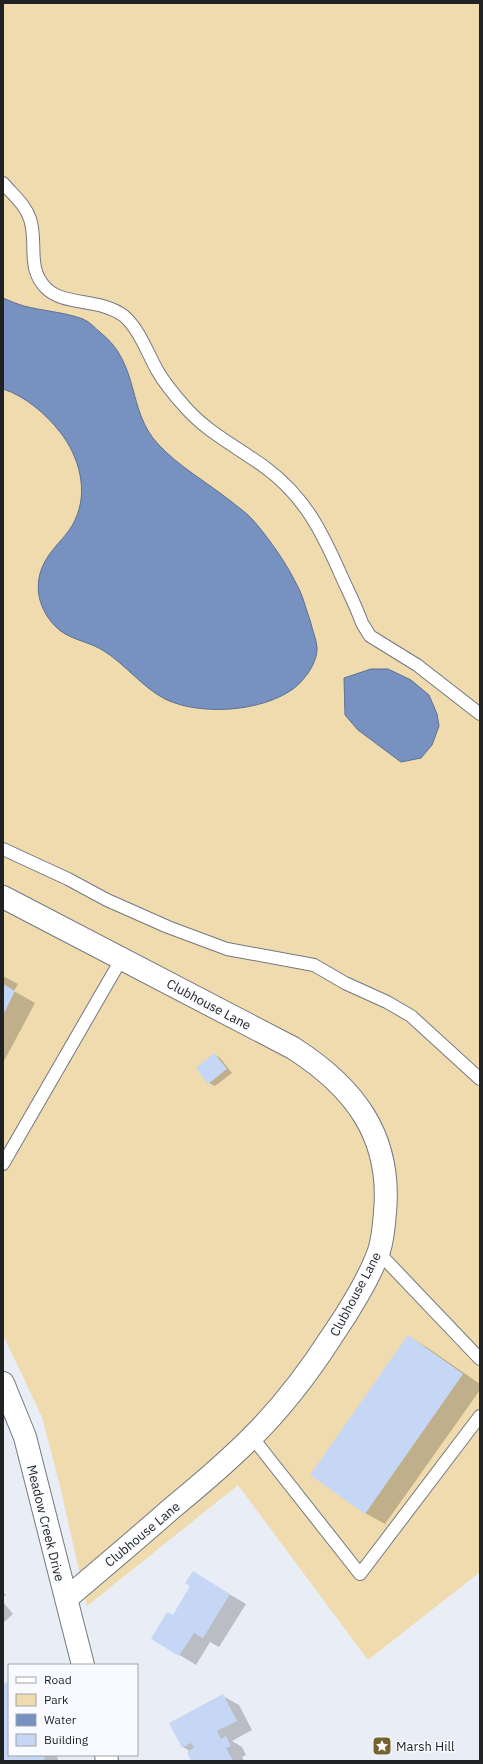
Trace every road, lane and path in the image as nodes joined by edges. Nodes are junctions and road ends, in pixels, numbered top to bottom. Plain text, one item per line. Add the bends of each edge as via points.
1 (3, 183) edge
2 (480, 714) edge
3 (3, 849) edge
4 (3, 897) edge
5 (122, 958) junction
6 (480, 1079) edge
7 (3, 1164) edge
8 (378, 1252) junction
9 (480, 1359) edge
10 (3, 1383) edge
11 (480, 1416) edge
12 (252, 1438) junction
13 (66, 1599) junction
14 (83, 1664) edge

1 - 2 lane via 23,204 30,218 33,230 33,265 36,276 45,288 55,295 104,305 131,322 157,371 187,410 205,427 266,468 301,500 324,536 370,636 417,665
3 - 6 lane via 168,927 228,949 314,965 411,1016
4 - 5 street, Clubhouse Lane
5 - 7 lane
5 - 8 street, Clubhouse Lane via 293,1048 318,1064 338,1082 368,1121 378,1143 383,1164 387,1186 386,1206 384,1230
8 - 9 lane
8 - 12 street, Clubhouse Lane via 347,1314 323,1350 281,1406
10 - 13 street, Meadow Creek Drive via 25,1437
11 - 12 lane via 360,1574
12 - 13 street, Clubhouse Lane
13 - 14 street, Meadow Creek Drive

